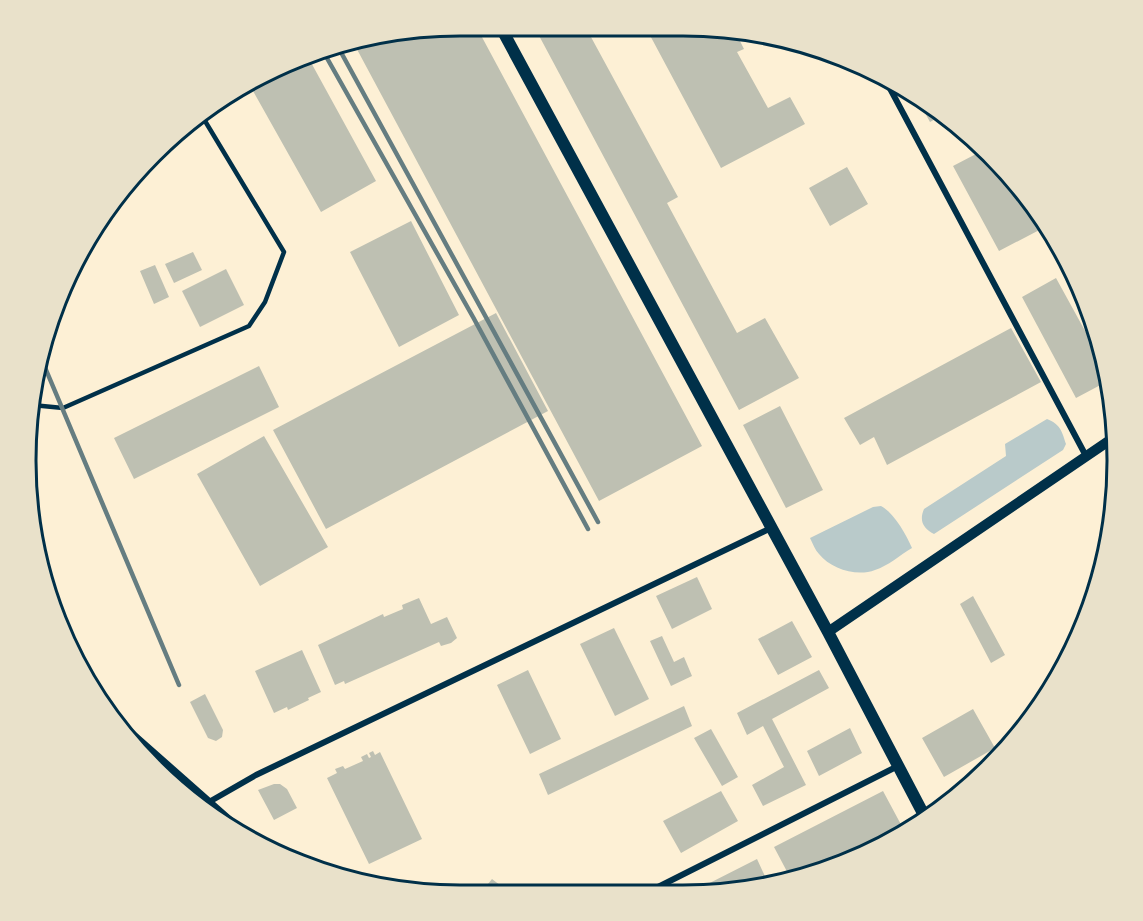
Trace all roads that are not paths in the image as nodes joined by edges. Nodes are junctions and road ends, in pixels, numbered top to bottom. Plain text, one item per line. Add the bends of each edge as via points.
1 (505, 36) edge
2 (890, 90) edge
3 (205, 122) edge
4 (40, 406) edge
5 (1106, 442) edge
6 (1086, 456) junction
7 (771, 528) junction
8 (828, 632) junction
9 (146, 745) edge
10 (898, 766) junction
11 (209, 802) joint
12 (922, 811) edge
13 (662, 885) edge

1 - 7 main road
2 - 6 street
3 - 4 lane via 284,252 265,302 249,326 63,408
5 - 6 street
6 - 8 street
7 - 8 main road
7 - 11 street via 267,770
8 - 10 main road
9 - 11 street
10 - 12 main road
10 - 13 street

